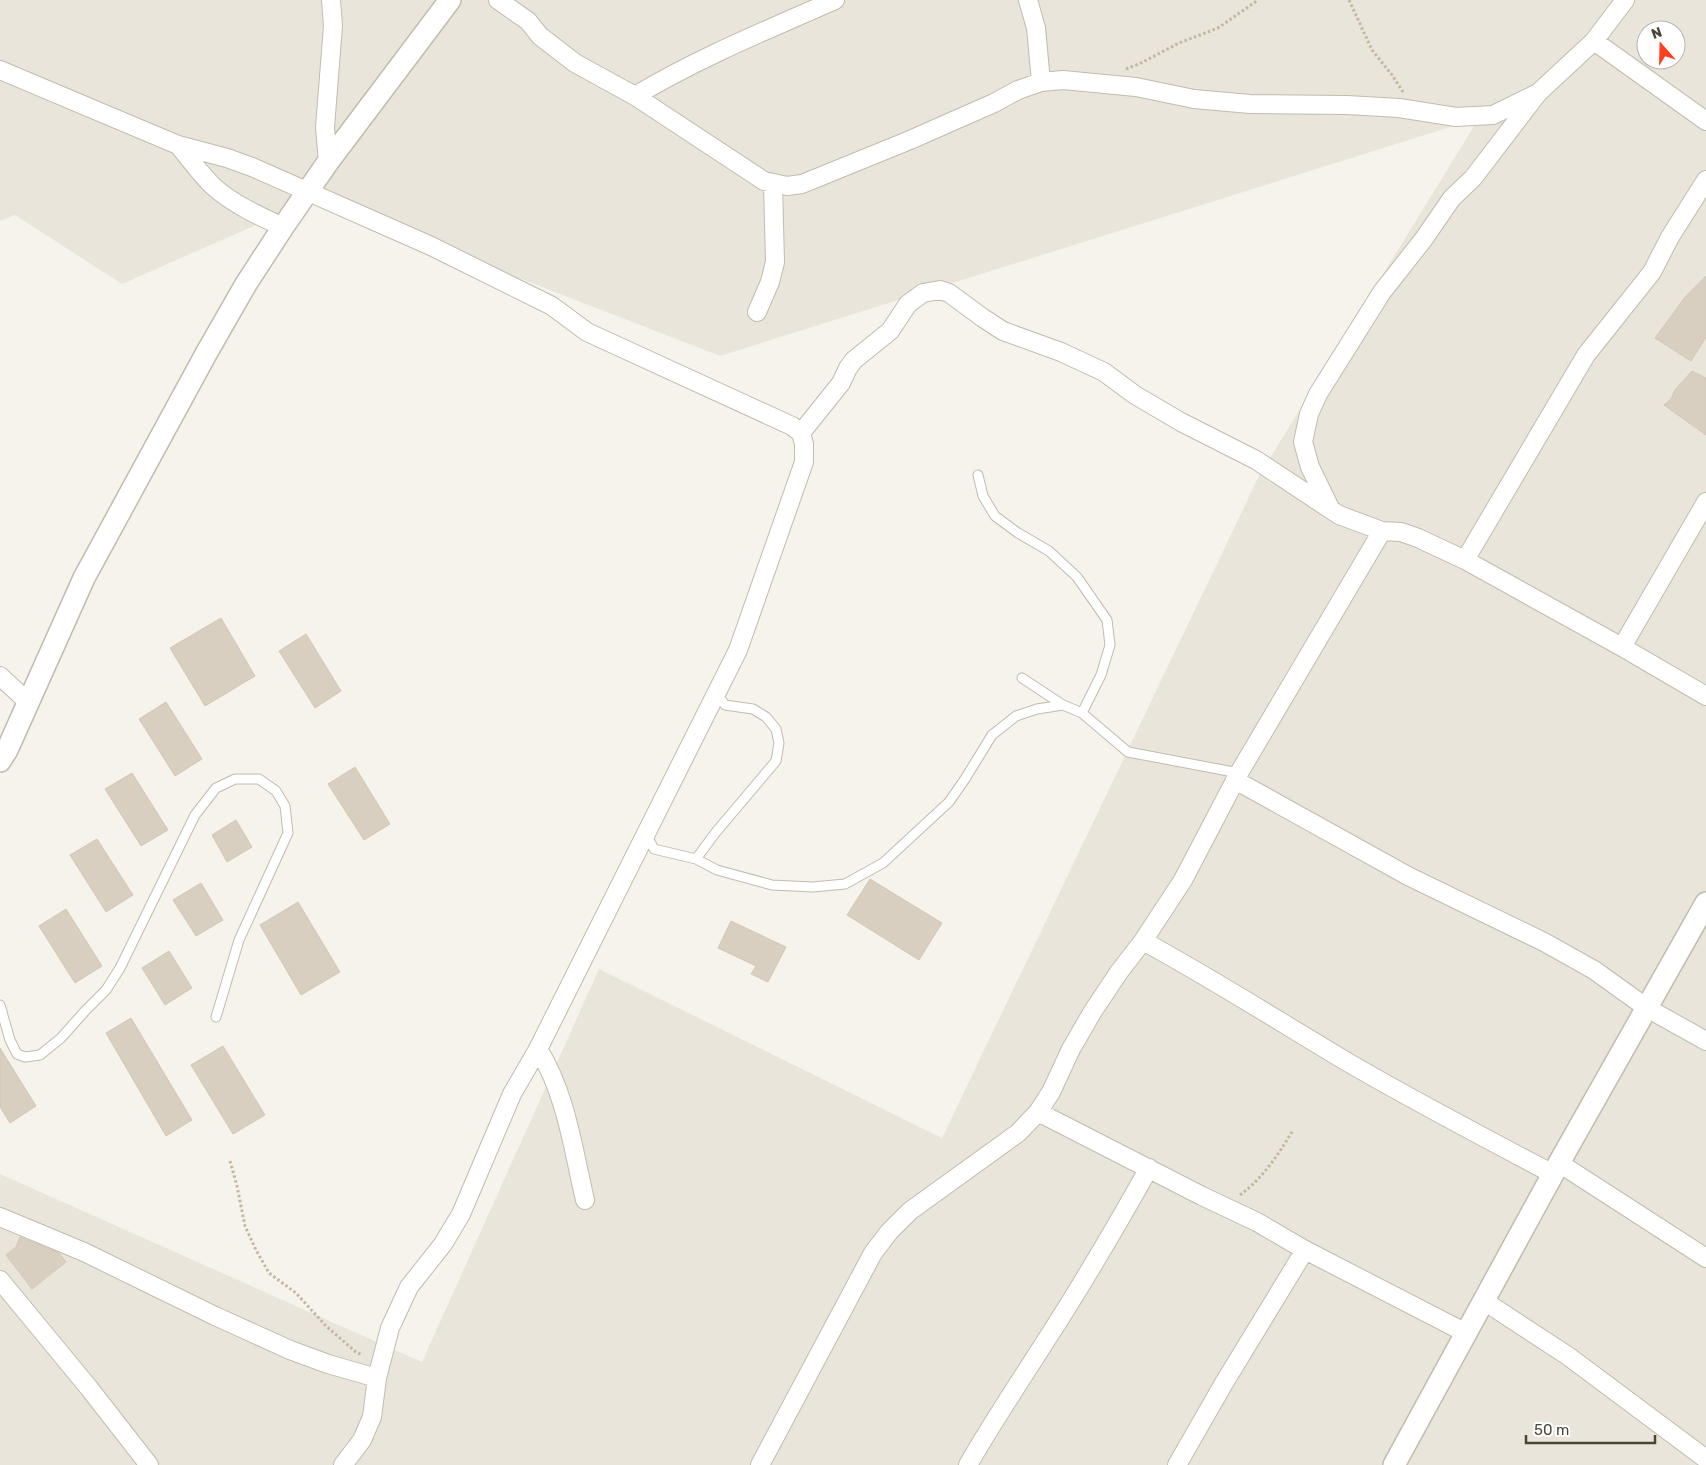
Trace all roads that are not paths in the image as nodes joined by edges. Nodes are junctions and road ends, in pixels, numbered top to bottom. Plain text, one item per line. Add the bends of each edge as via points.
1 (331, 0) edge
2 (450, 0) edge
3 (498, 0) edge
4 (835, 0) edge
5 (1028, 0) edge
6 (1625, 0) edge
7 (1594, 41) junction
8 (2, 72) edge
9 (1041, 82) junction
10 (1538, 93) junction
11 (635, 96) junction
12 (1706, 121) edge
13 (178, 145) junction
14 (328, 162) junction
15 (1706, 180) edge
16 (773, 184) junction
17 (309, 191) junction
18 (283, 227) junction
19 (758, 312) dead end
20 (801, 433) junction
21 (978, 475) dead end
22 (1706, 502) edge
23 (1329, 507) junction
24 (1382, 531) junction
25 (1465, 560) junction
26 (1622, 647) junction
27 (0, 676) edge
28 (1022, 678) dead end
29 (717, 694) junction
30 (1706, 696) edge
31 (28, 702) junction
32 (1063, 705) junction
33 (1082, 713) junction
34 (0, 761) edge
35 (1237, 776) junction
36 (646, 833) junction
37 (696, 858) junction
38 (1706, 903) edge
39 (1143, 941) junction
40 (0, 1005) edge
41 (1647, 1008) junction
42 (216, 1017) dead end
43 (1706, 1041) edge
44 (538, 1049) junction
45 (1038, 1112) junction
46 (1149, 1168) junction
47 (1556, 1169) junction
48 (585, 1200) dead end
49 (0, 1217) edge
50 (1305, 1250) junction
51 (1706, 1258) edge
52 (0, 1280) edge
53 (1484, 1301) junction
54 (1466, 1333) junction
55 (379, 1370) junction
56 (1706, 1459) edge
57 (149, 1465) edge
58 (343, 1465) edge
59 (760, 1465) edge
60 (968, 1465) edge
61 (1177, 1465) edge
62 (1394, 1465) edge

1 - 14 street via 333,26 325,127
2 - 14 street
3 - 11 street via 528,21 540,36 575,63
4 - 11 street via 711,54
5 - 9 street via 1036,28
6 - 7 street
7 - 10 street
7 - 12 street
8 - 13 street
9 - 10 street via 1063,80 1136,87 1194,99 1250,104 1399,108 1456,118 1493,115
9 - 16 street via 802,184
10 - 23 street via 1473,178 1452,198 1382,292 1318,394 1309,414 1303,442 1310,467
11 - 16 street
13 - 17 street via 227,158
13 - 18 street via 214,187
14 - 17 street
15 - 25 street via 1652,272 1586,355
16 - 19 street via 774,262
17 - 18 street
17 - 20 street via 431,246 552,306 587,332
18 - 31 street via 207,352 84,578
20 - 23 street via 841,383 854,360 890,330 908,304 923,293 940,290 1003,331 1104,372 1135,395 1256,460
20 - 29 street via 805,453 795,490 738,650
21 - 33 lane via 983,496 995,516 1049,551 1077,577 1107,620 1110,645 1101,675
22 - 26 street
23 - 24 street via 1339,515
24 - 25 street via 1401,532
24 - 35 street
25 - 26 street
26 - 30 street
27 - 31 street
28 - 32 lane
29 - 36 street
29 - 37 lane via 724,706 753,709 766,717 776,729 779,743 776,761
31 - 34 street
32 - 33 lane
32 - 37 lane via 1016,716 992,735 949,802 883,863 845,884 813,887 772,885 717,870
33 - 35 lane via 1128,752
35 - 39 street via 1183,880
35 - 41 street via 1408,876 1594,970
36 - 37 lane via 654,849
36 - 44 street
38 - 41 street
39 - 45 street via 1089,1019
39 - 47 street via 1351,1064 1485,1138
40 - 42 lane via 17,1054 25,1057 40,1055 61,1038 106,990 120,968 196,815 216,788 236,779 259,779 276,791 285,806 288,833 240,940
41 - 43 street
41 - 47 street
44 - 48 street via 559,1092
44 - 55 street via 512,1094 462,1214 409,1287 390,1328
45 - 46 street
45 - 59 street via 1018,1133 910,1211 889,1232 873,1253
46 - 50 street
46 - 60 street via 1112,1236
47 - 51 street
47 - 53 street
49 - 55 street via 84,1252 290,1350 328,1364
50 - 54 street
50 - 61 street
52 - 57 street
53 - 54 street
53 - 56 street via 1568,1356
54 - 62 street
55 - 58 street via 372,1417 362,1440

